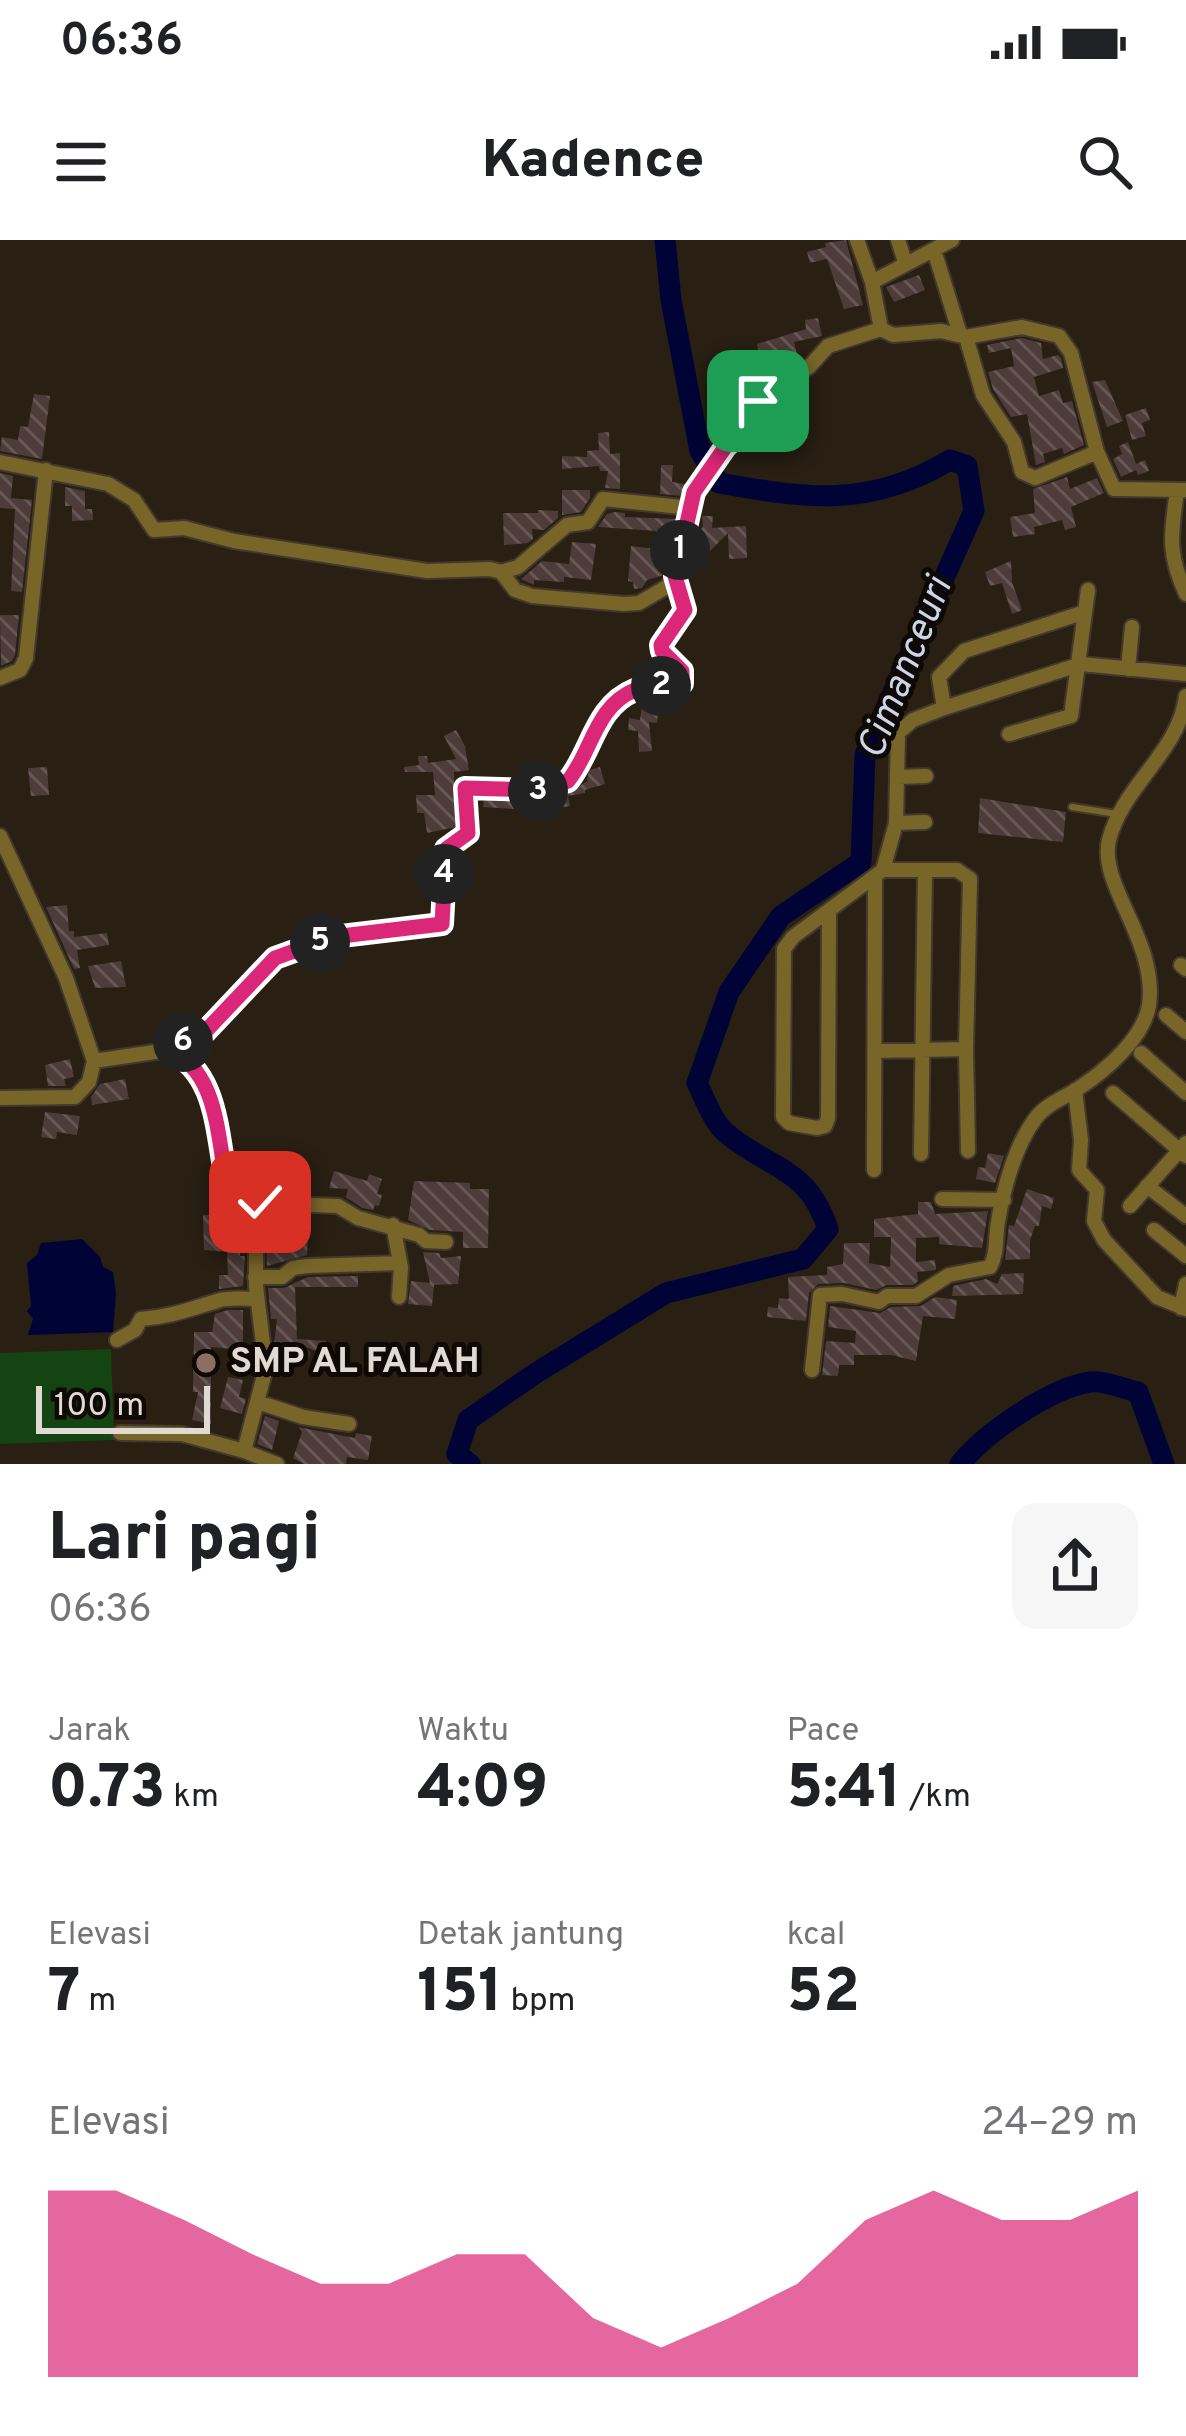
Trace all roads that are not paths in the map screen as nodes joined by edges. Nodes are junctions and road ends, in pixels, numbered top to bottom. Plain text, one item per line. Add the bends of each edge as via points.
1 (857, 240) edge
2 (898, 240) edge
3 (952, 240) edge
4 (934, 250) junction
5 (905, 262) junction
6 (872, 282) junction
7 (881, 329) junction
8 (963, 336) junction
9 (1097, 452) junction
10 (0, 462) edge
11 (46, 470) junction
12 (1181, 490) edge
13 (692, 508) junction
14 (501, 572) junction
15 (675, 582) junction
16 (1088, 590) dead end
17 (1186, 594) edge
18 (1085, 612) junction
19 (1132, 628) dead end
20 (1081, 664) junction
21 (1128, 669) junction
22 (1186, 674) edge
23 (0, 678) edge
24 (1186, 696) edge
25 (944, 708) junction
26 (1009, 734) dead end
27 (926, 776) dead end
28 (897, 777) junction
29 (1072, 807) dead end
30 (1120, 815) junction
31 (925, 822) dead end
32 (896, 823) junction
33 (0, 836) edge
34 (925, 871) junction
35 (879, 874) junction
36 (829, 914) junction
37 (1166, 1015) dead end
38 (1186, 1032) edge
39 (921, 1048) junction
40 (966, 1049) junction
41 (168, 1050) junction
42 (875, 1051) junction
43 (1141, 1053) dead end
44 (94, 1061) junction
45 (1075, 1090) junction
46 (1113, 1093) dead end
47 (1186, 1093) edge
48 (0, 1098) edge
49 (1184, 1150) edge
50 (968, 1151) dead end
51 (921, 1154) dead end
52 (874, 1170) dead end
53 (1147, 1186) junction
54 (942, 1199) dead end
55 (1004, 1199) junction
56 (236, 1202) junction
57 (1130, 1206) dead end
58 (1186, 1216) edge
59 (393, 1225) junction
60 (1154, 1230) dead end
61 (446, 1242) dead end
62 (1186, 1256) edge
63 (400, 1263) junction
64 (255, 1277) junction
65 (1186, 1284) edge
66 (398, 1298) dead end
67 (257, 1299) junction
68 (1183, 1309) edge
69 (117, 1340) dead end
70 (265, 1352) junction
71 (305, 1354) dead end
72 (812, 1370) dead end
73 (258, 1402) junction
74 (349, 1424) dead end
75 (120, 1433) dead end
76 (250, 1457) edge
77 (277, 1464) edge

1 - 6 street
2 - 5 street
3 - 4 street
4 - 5 street
4 - 8 street
5 - 6 street
6 - 7 street
7 - 8 street
7 - 13 street via 828,346 770,388 753,422 701,478
8 - 9 street via 1022,327 1059,336 1072,353
8 - 9 street via 1024,475 1035,478
9 - 12 street via 1114,489
10 - 11 street
11 - 14 street via 120,489 154,530 184,528 427,571
11 - 23 street via 26,658
12 - 17 street via 1170,548
13 - 14 street via 602,499 588,522 567,525
13 - 15 street
14 - 15 street via 532,596 623,604
15 - 41 street via 685,610 661,648 679,666 682,683 618,701 568,781 540,790 465,788 468,833 446,849 442,924 333,937 275,958 203,1034
16 - 18 street
18 - 20 street
18 - 25 street via 964,651 939,677
19 - 21 street
20 - 21 street
20 - 25 street
20 - 26 street via 1071,716
21 - 22 street
24 - 30 street via 1173,737
25 - 28 street via 898,733
27 - 28 street
28 - 32 street
29 - 30 lane
30 - 45 street via 1107,855 1145,952 1149,1005 1136,1034
31 - 32 street
32 - 35 street
33 - 44 street via 66,978
34 - 35 street
34 - 39 street
34 - 40 street via 962,870 970,879
35 - 36 street
35 - 42 street
36 - 36 street via 784,949 783,1117 817,1129 828,1118
37 - 38 street
39 - 40 street
39 - 42 street
39 - 51 street
40 - 50 street
41 - 44 street
41 - 56 street via 198,1073
42 - 52 street
43 - 47 street
44 - 48 street via 75,1097
45 - 55 street via 1035,1119
45 - 68 street via 1079,1170 1097,1190 1097,1230 1157,1297
46 - 49 street
49 - 53 street
53 - 57 street
53 - 58 street
54 - 55 street
55 - 72 street via 986,1269 949,1275 916,1296 820,1295
56 - 59 street via 338,1206
56 - 64 street via 256,1232
59 - 61 street
59 - 63 street
60 - 62 street
63 - 64 street
63 - 66 street
64 - 67 street
65 - 68 street
67 - 69 street via 141,1318
67 - 70 street
70 - 71 lane
70 - 73 street
73 - 74 street
73 - 76 street
75 - 76 street via 182,1434
76 - 77 street

